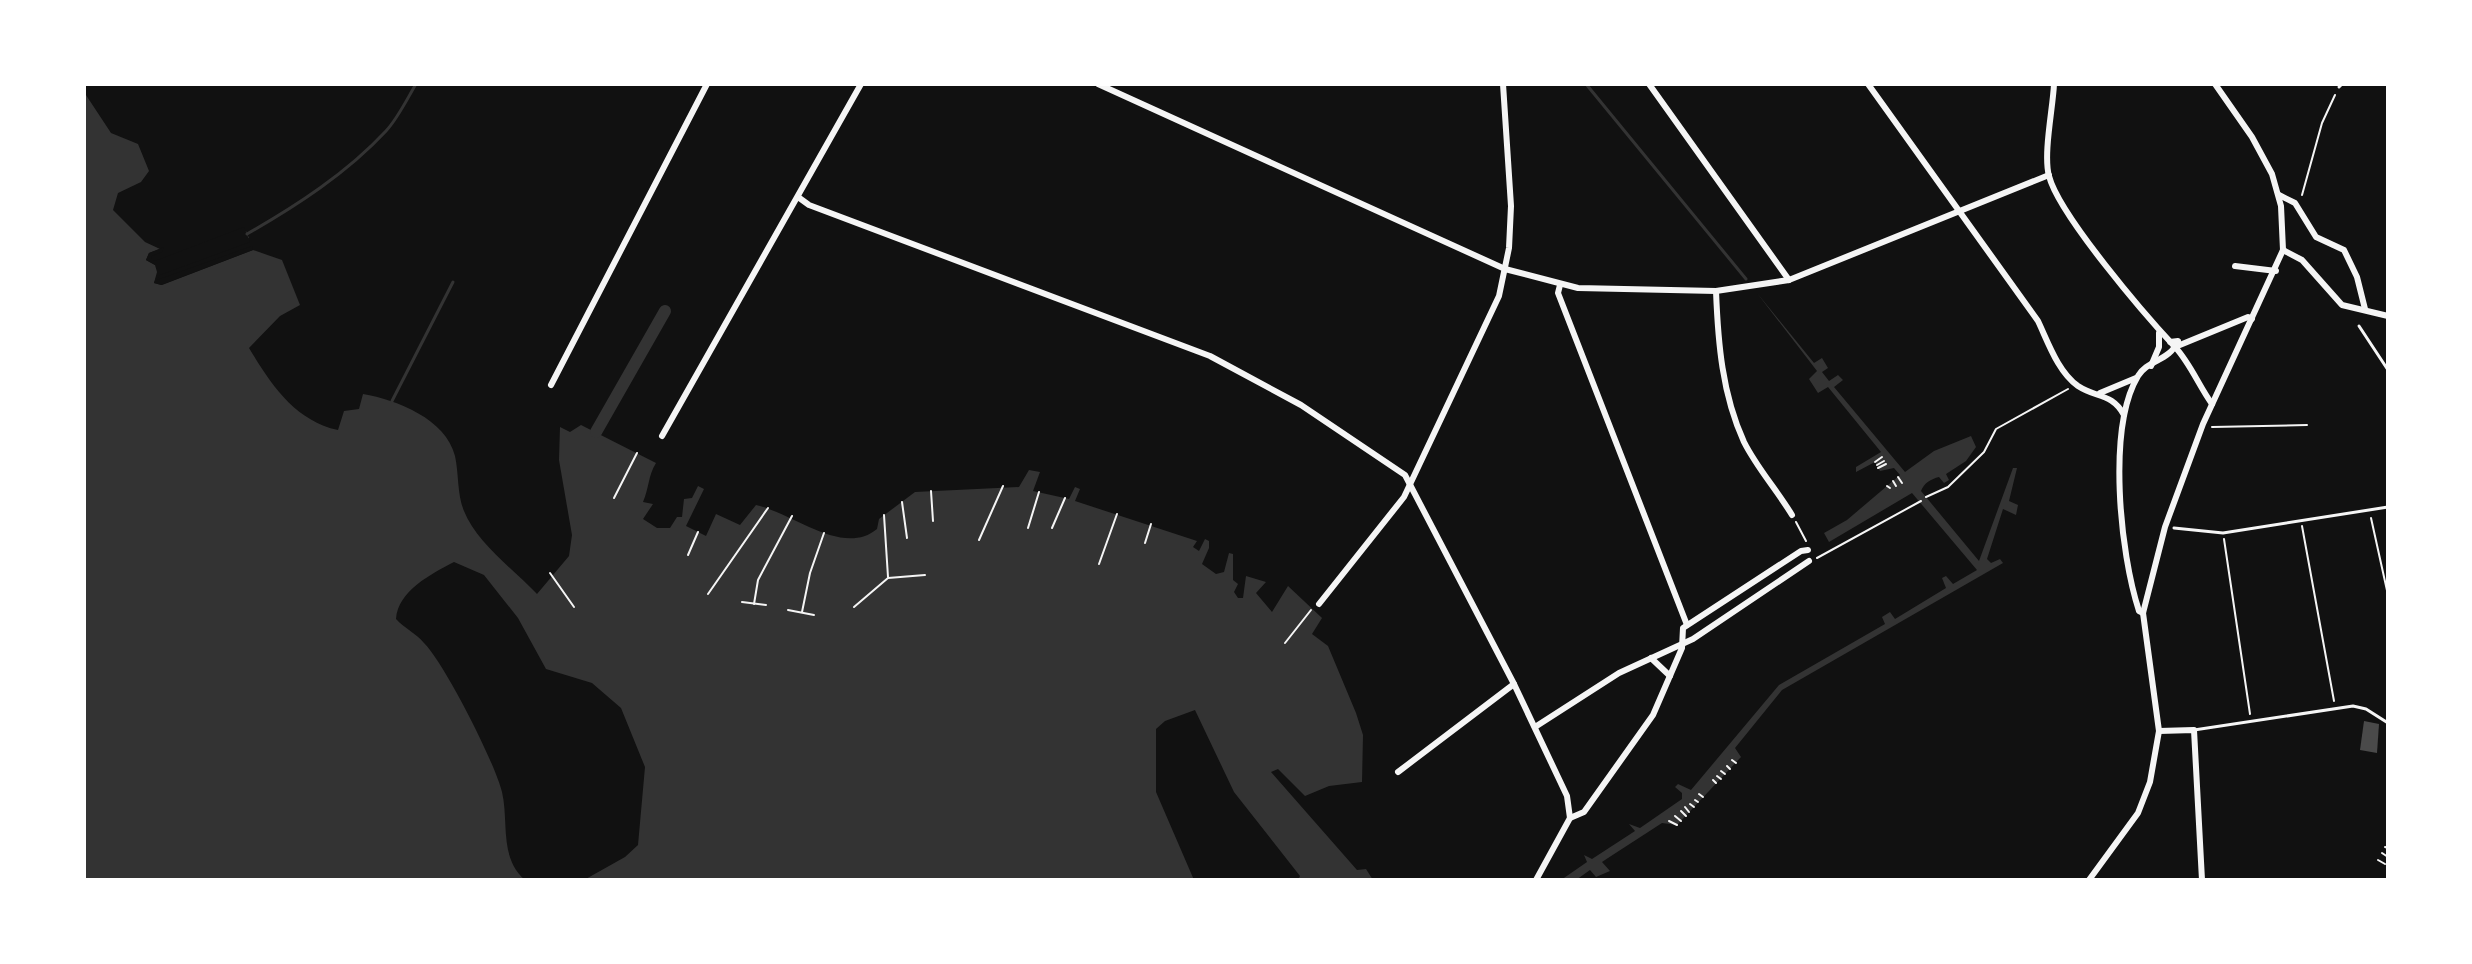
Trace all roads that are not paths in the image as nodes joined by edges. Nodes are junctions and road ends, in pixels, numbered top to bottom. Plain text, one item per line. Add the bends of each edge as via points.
1 (707, 84) edge
2 (861, 84) edge
3 (1098, 84) edge
4 (1503, 84) edge
5 (1649, 84) edge
6 (1868, 84) edge
7 (2054, 84) edge
8 (2215, 84) edge
9 (2049, 175) junction
10 (2279, 195) junction
11 (798, 197) junction
12 (1959, 212) junction
13 (2282, 253) junction
14 (2235, 266) dead end
15 (1505, 269) junction
16 (2276, 271) junction
17 (1789, 280) junction
18 (1560, 285) junction
19 (1716, 291) junction
20 (2365, 309) junction
21 (2388, 316) edge
22 (2252, 319) junction
23 (2359, 326) dead end
24 (2159, 333) junction
25 (2177, 344) junction
26 (2151, 366) junction
27 (2388, 370) edge
28 (2136, 378) junction
29 (551, 385) dead end
30 (2100, 393) junction
31 (2212, 404) junction
32 (2124, 415) junction
33 (662, 436) dead end
34 (1411, 484) junction
35 (2388, 507) edge
36 (1792, 515) road end
37 (2174, 528) dead end
38 (1808, 546) joint
39 (1809, 561) joint
40 (1319, 604) dead end
41 (2143, 613) junction
42 (1687, 625) junction
43 (1681, 645) junction
44 (1651, 658) junction
45 (1670, 676) junction
46 (1514, 684) junction
47 (2388, 723) edge
48 (1535, 727) junction
49 (2194, 730) junction
50 (2159, 731) junction
51 (1398, 772) dead end
52 (1570, 818) junction
53 (1536, 880) edge
54 (2089, 880) edge
55 (2202, 880) edge

1 - 29 street
2 - 11 street
3 - 15 street
4 - 15 street via 1511,206
5 - 17 street
6 - 12 street
7 - 9 street
8 - 10 street via 2268,164
9 - 12 street
9 - 24 street via 2083,233
10 - 13 street
10 - 20 street via 2295,203 2316,237 2339,246 2349,257
11 - 33 street
11 - 34 street via 1210,356 1301,405
12 - 17 street
12 - 30 street via 2038,321 2076,385
13 - 16 street
13 - 20 street via 2302,260 2342,305
14 - 16 street
15 - 18 street
15 - 34 street via 1485,328
16 - 22 street
17 - 19 street
18 - 19 street
18 - 42 street via 1558,293
19 - 36 street via 1718,344 1732,408 1744,441
20 - 21 street
22 - 25 street
22 - 31 street
23 - 27 lane
24 - 25 street
24 - 26 street
25 - 26 street via 2173,353
25 - 31 street
26 - 28 street
28 - 30 street
28 - 32 street
30 - 32 street via 2113,399
31 - 41 street via 2165,527
32 - 41 street via 2117,469 2132,585
34 - 40 street
34 - 46 street
35 - 37 lane via 2223,533
38 - 39 lane
38 - 42 street
39 - 43 street
41 - 50 street
42 - 43 street
43 - 44 street
43 - 45 street
44 - 45 street
44 - 48 street
45 - 52 street via 1653,715 1584,812
46 - 48 street
46 - 51 street
47 - 49 lane via 2353,706
48 - 52 street via 1564,787
49 - 50 street
49 - 55 street
50 - 54 street via 2138,813
52 - 53 street

